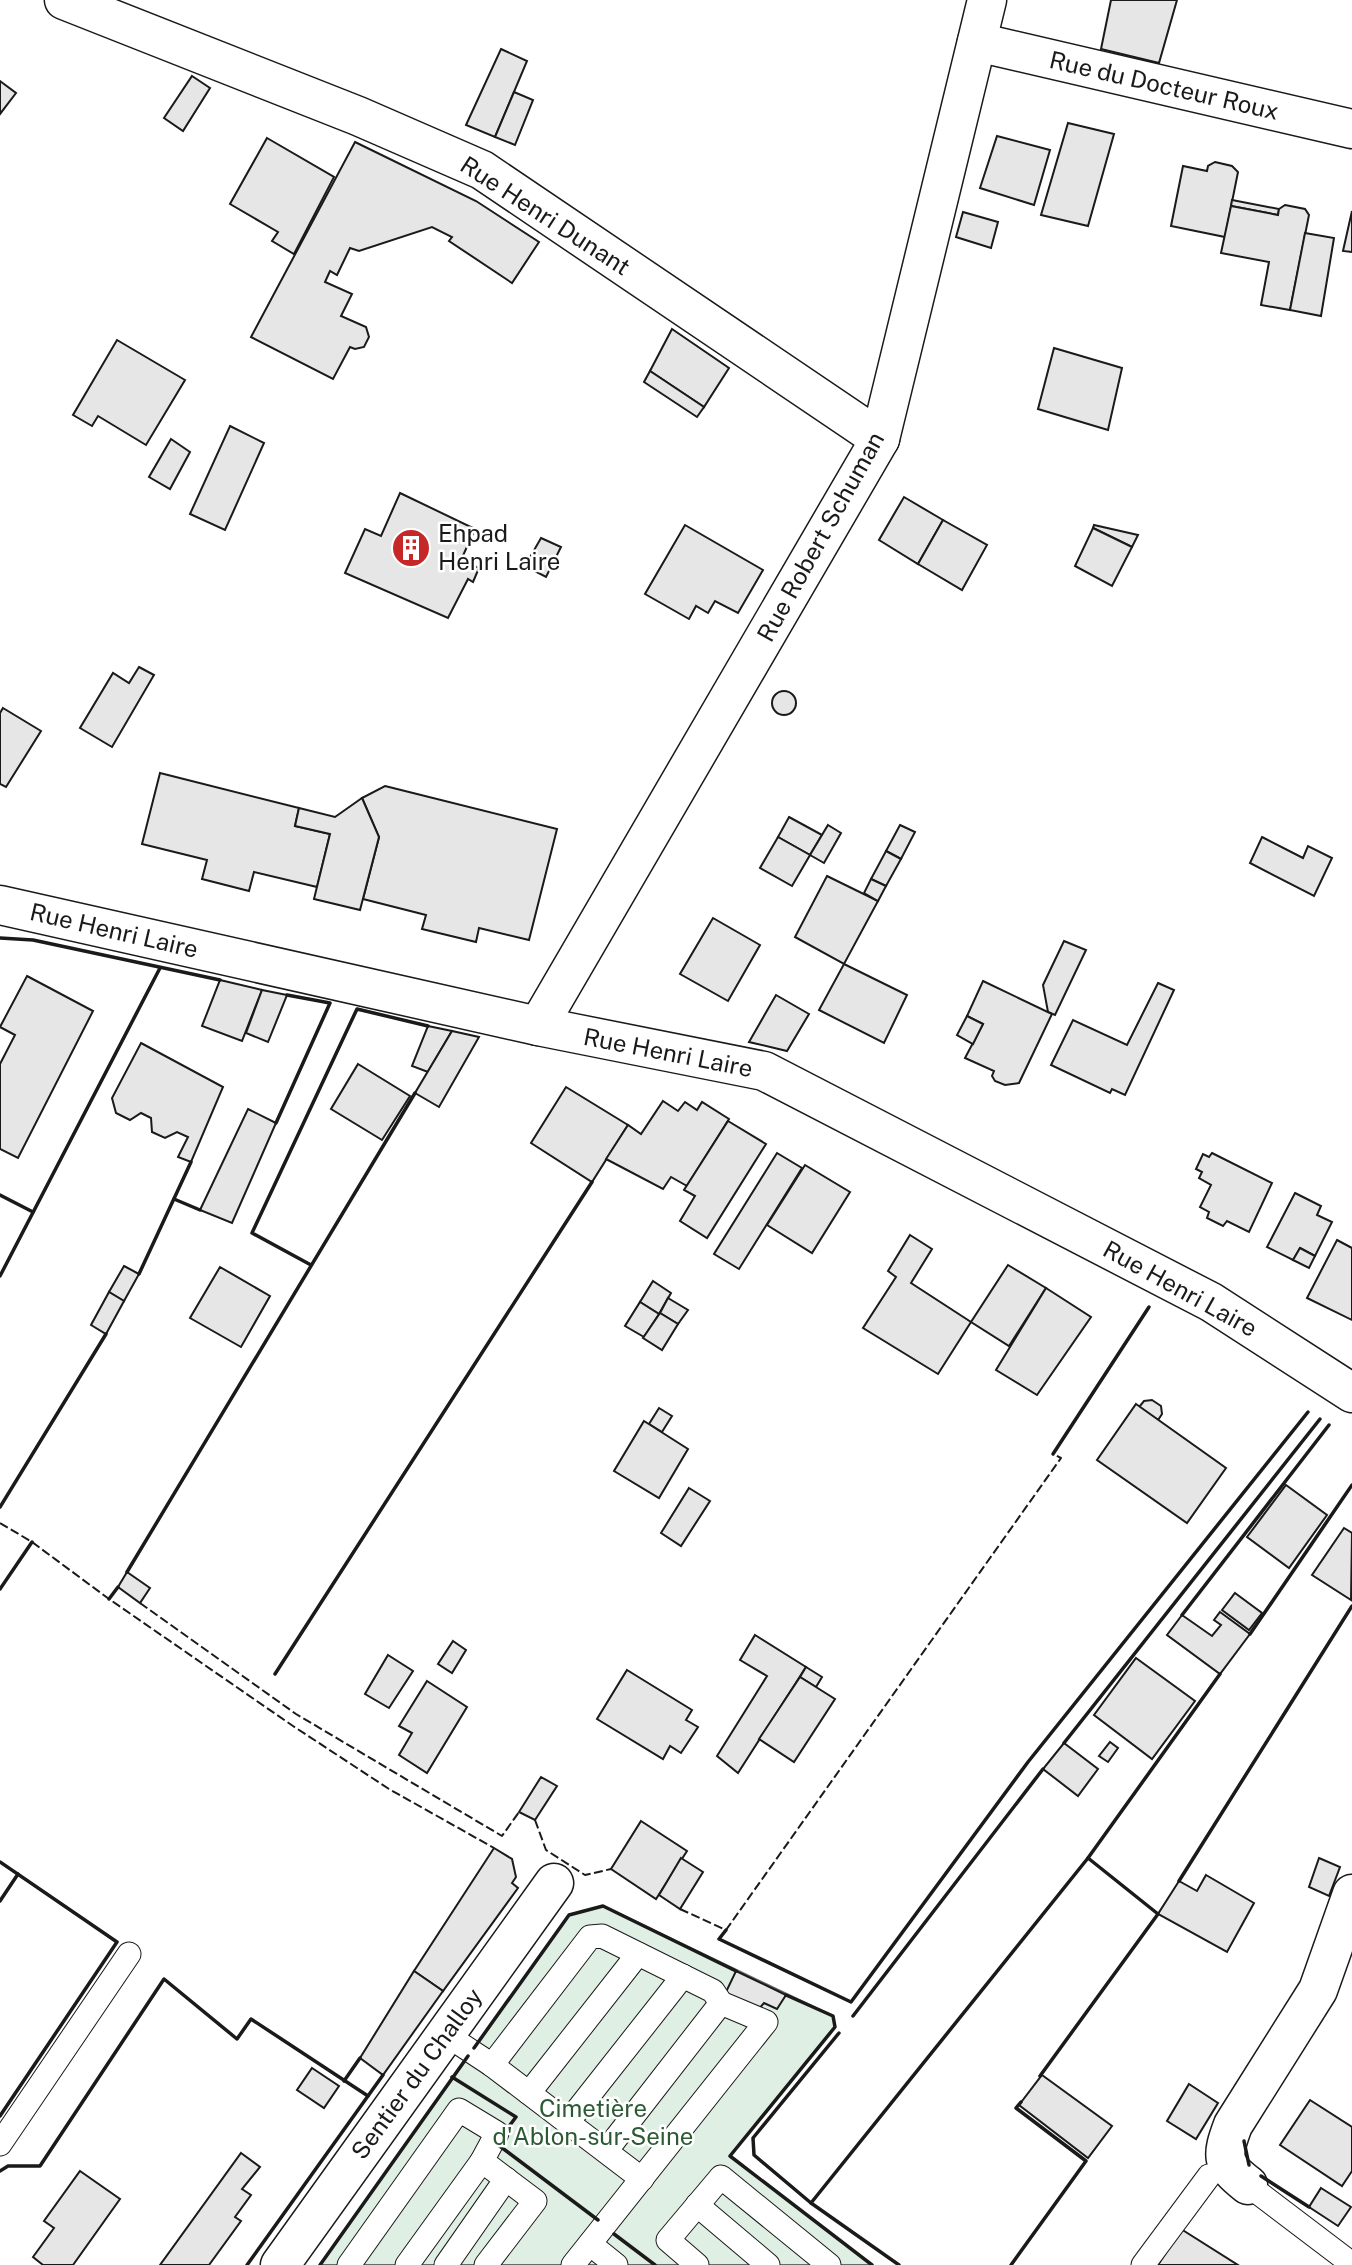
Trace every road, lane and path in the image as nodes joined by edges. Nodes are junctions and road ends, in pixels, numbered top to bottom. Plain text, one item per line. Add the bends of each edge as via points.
1 (64, 0) edge
2 (987, 0) edge
3 (977, 42) junction
4 (1352, 129) edge
5 (880, 439) junction
6 (0, 905) edge
7 (538, 1026) junction
8 (1352, 1393) edge
9 (554, 1883) dead end
10 (1352, 1894) edge
11 (129, 1954) dead end
12 (638, 1954) junction
13 (683, 1976) junction
14 (721, 2003) junction
15 (445, 2035) junction
16 (492, 2065) junction
17 (530, 2093) junction
18 (568, 2122) junction
19 (0, 2144) edge
20 (606, 2151) junction
21 (482, 2161) junction
22 (1209, 2176) dead end
23 (506, 2179) junction
24 (642, 2179) junction
25 (1248, 2185) joint
26 (697, 2205) junction
27 (787, 2229) junction
28 (590, 2244) junction
29 (762, 2263) edge
30 (1352, 2264) edge
31 (280, 2265) edge
32 (349, 2265) edge
33 (407, 2265) edge
34 (446, 2265) edge
35 (486, 2265) edge
36 (573, 2265) edge
37 (616, 2265) edge
38 (697, 2265) edge
39 (829, 2265) edge
40 (1143, 2265) edge

1 - 5 street, Rue Henri Dunant via 482,170
2 - 3 street, Rue Robert Schuman
3 - 4 street, Rue du Docteur Roux
3 - 5 street, Rue Robert Schuman
5 - 7 street, Rue Robert Schuman
6 - 7 street, Rue Henri Laire
7 - 8 street, Rue Henri Laire via 764,1072 1211,1302
9 - 15 street, Sentier du Challoy
10 - 25 street via 1318,1990 1233,2125 1224,2149 1228,2169
11 - 19 lane
12 - 13 lane
12 - 16 lane via 602,1936 590,1937
12 - 17 lane
13 - 14 lane via 713,1991
13 - 18 lane
14 - 20 lane
14 - 24 lane via 766,2022
15 - 16 lane
15 - 31 street, Sentier du Challoy
16 - 17 lane
17 - 18 lane
18 - 20 lane
20 - 24 lane
21 - 23 lane
21 - 32 lane via 497,2133 458,2110
21 - 33 lane
22 - 40 lane
23 - 34 lane
23 - 35 lane via 535,2201
24 - 28 lane
25 - 30 lane
26 - 27 lane via 721,2176
26 - 29 lane
26 - 38 lane via 668,2240
27 - 29 lane
27 - 39 lane
28 - 36 lane
28 - 37 lane

